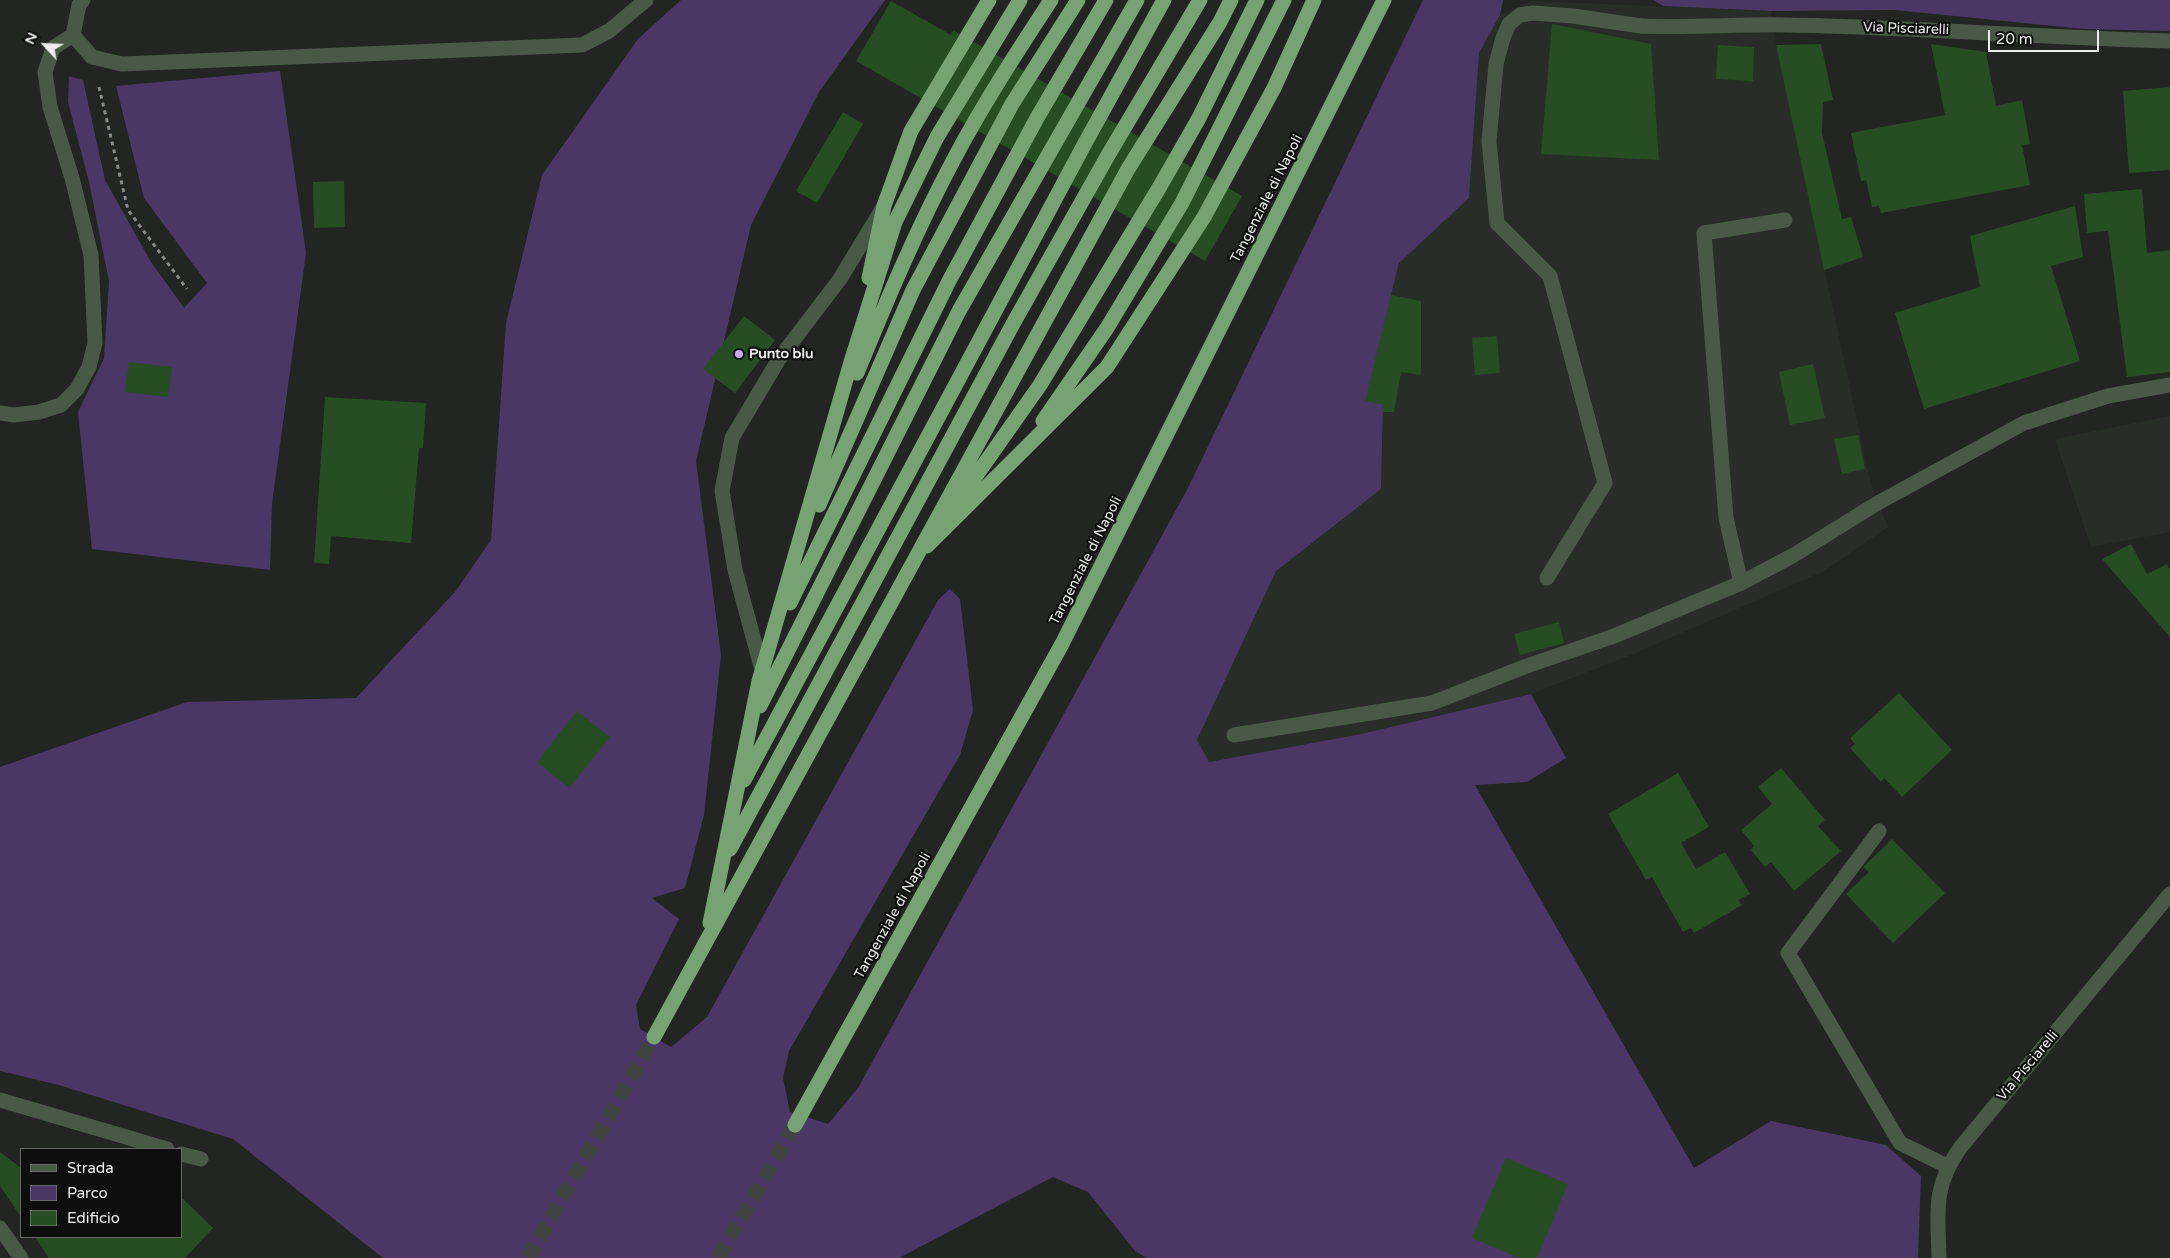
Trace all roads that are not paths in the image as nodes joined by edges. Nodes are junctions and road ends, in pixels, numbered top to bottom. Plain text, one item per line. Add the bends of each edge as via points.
1 (83, 0) edge
2 (646, 0) edge
3 (989, 0) edge
4 (1020, 0) edge
5 (1051, 0) edge
6 (1078, 0) edge
7 (1106, 0) edge
8 (1137, 0) edge
9 (1164, 0) edge
10 (1200, 0) edge
11 (1231, 0) edge
12 (1257, 0) edge
13 (1284, 0) edge
14 (1314, 0) edge
15 (1384, 0) edge
16 (74, 35) junction
17 (2170, 41) edge
18 (884, 206) junction
19 (1785, 220) dead end
20 (851, 362) junction
21 (2170, 385) edge
22 (0, 413) edge
23 (1023, 451) junction
24 (825, 454) junction
25 (919, 555) junction
26 (796, 556) junction
27 (1547, 578) dead end
28 (1741, 583) junction
29 (771, 639) junction
30 (762, 670) junction
31 (750, 726) junction
32 (1234, 735) dead end
33 (736, 796) junction
34 (1879, 831) dead end
35 (722, 864) junction
36 (2170, 894) edge
37 (706, 939) junction
38 (654, 1037) tunnel mouth
39 (0, 1100) edge
40 (795, 1125) tunnel mouth
41 (164, 1148) edge
42 (182, 1154) edge
43 (201, 1159) dead end
44 (1947, 1166) junction
45 (0, 1228) edge
46 (21, 1258) edge
47 (1939, 1258) edge

1 - 16 street via 78,5
2 - 16 street via 609,31 582,45 122,64 92,57
3 - 18 highway via 911,131
4 - 20 highway via 937,137 895,222
5 - 24 highway via 954,158 897,275
6 - 26 highway via 1012,104 914,290
7 - 29 highway via 1037,118 949,281
8 - 31 highway via 959,311
9 - 33 highway
10 - 35 highway via 1014,322
11 - 25 highway via 1128,169
12 - 25 highway via 1199,118 1040,385
13 - 23 highway via 1182,203 1107,328
14 - 23 highway via 1274,88 1199,226 1107,367
15 - 40 highway, Tangenziale di Napoli via 1062,644
16 - 22 street via 53,48 45,72 50,107 91,255 95,343 89,367 77,389 61,405 39,412
17 - 27 street, Via Pisciarelli via 1796,25 1682,28 1533,13 1520,15 1509,24 1496,64 1489,141 1497,223 1550,276 1605,483
18 - 20 highway
18 - 30 street via 840,279 779,359 732,438 722,491 735,570
19 - 28 street via 1704,233 1726,518
20 - 24 highway
21 - 28 street via 2108,396 2024,423
23 - 25 highway
24 - 26 highway
25 - 37 highway
26 - 29 highway
28 - 32 street via 1614,636 1432,703
29 - 30 highway
30 - 31 highway
31 - 33 highway
33 - 35 highway
34 - 44 street via 1788,953 1900,1143
35 - 37 highway
36 - 44 street, Via Pisciarelli
37 - 38 highway
39 - 41 street
42 - 43 street
44 - 47 street, Via Pisciarelli via 1938,1195
45 - 46 street

